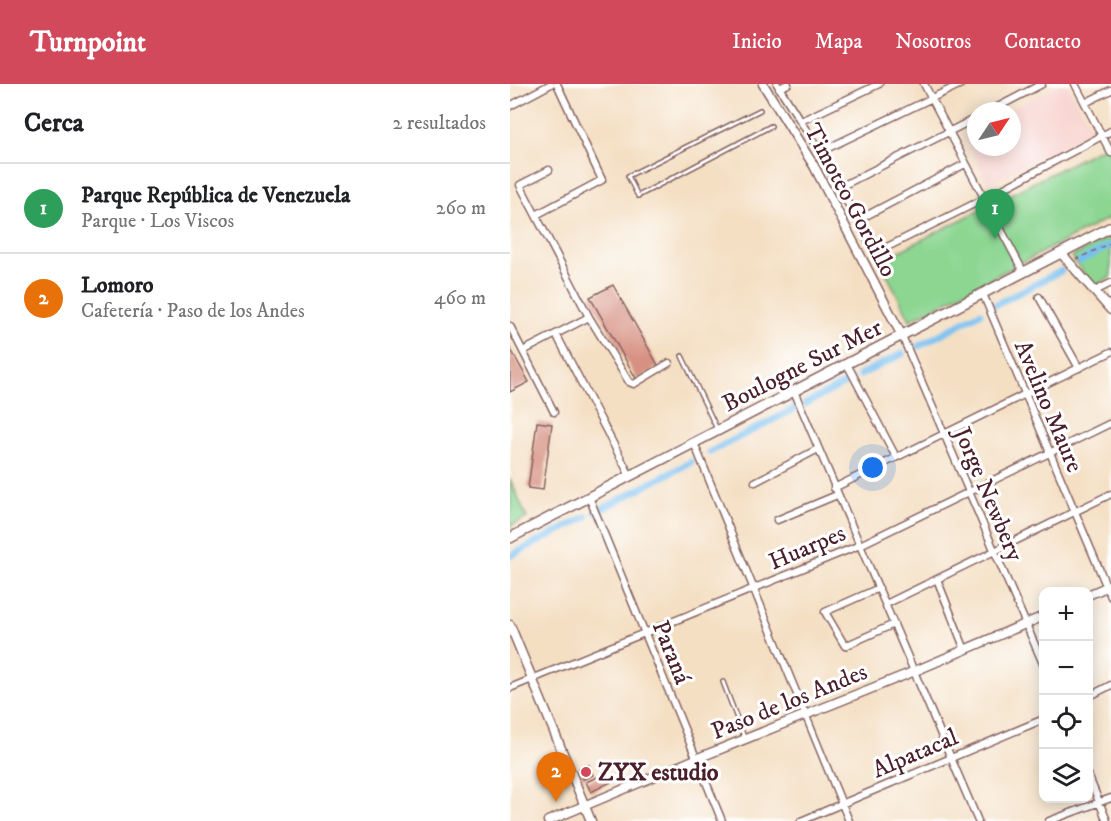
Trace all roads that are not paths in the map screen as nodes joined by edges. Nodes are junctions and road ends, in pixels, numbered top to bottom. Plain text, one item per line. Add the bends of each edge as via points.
1 (551, 84) edge
2 (557, 84) edge
3 (763, 84) edge
4 (788, 84) edge
5 (879, 84) edge
6 (924, 84) edge
7 (961, 84) edge
8 (1042, 84) edge
9 (1076, 84) edge
10 (778, 86) edge
11 (1111, 90) edge
12 (932, 99) junction
13 (1007, 102) edge
14 (1085, 103) junction
15 (510, 106) edge
16 (760, 110) dead end
17 (801, 121) junction
18 (967, 123) edge
19 (771, 126) dead end
20 (1111, 131) edge
21 (949, 132) junction
22 (1102, 136) junction
23 (820, 152) junction
24 (1111, 153) edge
25 (965, 164) junction
26 (549, 170) dead end
27 (840, 187) junction
28 (984, 199) junction
29 (536, 215) junction
30 (858, 220) junction
31 (1111, 226) edge
32 (1065, 251) junction
33 (1024, 273) junction
34 (1111, 283) edge
35 (1095, 291) junction
36 (983, 294) junction
37 (1039, 297) dead end
38 (1111, 310) edge
39 (589, 317) junction
40 (510, 326) edge
41 (556, 334) junction
42 (902, 336) junction
43 (523, 351) junction
44 (1111, 352) edge
45 (682, 356) dead end
46 (669, 363) dead end
47 (847, 364) junction
48 (1079, 368) junction
49 (794, 391) junction
50 (1025, 394) junction
51 (554, 412) dead end
52 (1111, 423) edge
53 (717, 431) junction
54 (944, 434) junction
55 (694, 443) junction
56 (818, 449) junction
57 (1050, 453) junction
58 (896, 457) junction
59 (630, 476) junction
60 (755, 482) dead end
61 (834, 488) junction
62 (969, 492) junction
63 (1111, 494) edge
64 (837, 495) junction
65 (589, 497) junction
66 (1075, 512) junction
67 (777, 520) dead end
68 (510, 538) edge
69 (860, 545) junction
70 (994, 551) junction
71 (938, 579) junction
72 (1109, 586) edge
73 (879, 588) junction
74 (754, 589) junction
75 (1093, 593) edge
76 (1111, 597) edge
77 (886, 604) junction
78 (1039, 618) edge
79 (894, 624) junction
80 (1026, 624) junction
81 (510, 625) edge
82 (645, 633) junction
83 (965, 650) junction
84 (1039, 654) edge
85 (915, 671) junction
86 (532, 679) junction
87 (723, 682) dead end
88 (1111, 685) edge
89 (510, 688) edge
90 (1093, 695) edge
91 (806, 714) junction
92 (1039, 721) edge
93 (744, 739) junction
94 (951, 757) junction
95 (697, 759) junction
96 (1093, 785) edge
97 (1111, 798) edge
98 (1099, 801) junction
99 (842, 804) junction
100 (584, 805) junction
101 (548, 821) edge
102 (591, 821) edge
103 (722, 821) edge
104 (801, 821) edge
105 (849, 821) edge
106 (978, 821) edge
107 (1049, 821) edge
108 (1107, 821) edge

1 - 15 street
2 - 29 street via 602,180
3 - 42 street, Timoteo Gordillo via 814,166
4 - 10 street
5 - 17 street
6 - 12 street
7 - 12 street
8 - 13 street
9 - 14 street
10 - 17 street
11 - 14 street
12 - 21 street
12 - 23 street
14 - 22 street
16 - 19 lane via 628,176 638,196
17 - 23 street
18 - 21 street
20 - 22 street
21 - 25 street
21 - 27 street
22 - 24 street
22 - 28 street
23 - 27 street
25 - 28 street
25 - 30 street
26 - 29 street via 520,185
27 - 30 street
28 - 30 street via 875,253
28 - 33 street
29 - 39 street
31 - 32 main road, Boulogne Sur Mer
32 - 33 main road, Boulogne Sur Mer
32 - 35 street
33 - 36 main road, Boulogne Sur Mer
34 - 35 street
35 - 38 street
36 - 42 main road, Boulogne Sur Mer
36 - 50 street, Avelino Maure
37 - 48 street
39 - 41 street
39 - 46 street via 629,382 634,384
40 - 43 street
41 - 43 street
41 - 59 street
42 - 47 main road, Boulogne Sur Mer
42 - 54 street, Jorge Newbery
43 - 51 street
44 - 48 street
45 - 53 lane
47 - 49 main road, Boulogne Sur Mer
47 - 58 street
48 - 50 street
49 - 53 main road, Boulogne Sur Mer
49 - 56 street
50 - 54 street
50 - 57 street, Avelino Maure
52 - 57 street, Huarpes
53 - 55 main road, Boulogne Sur Mer
54 - 58 street
54 - 62 street, Jorge Newbery
55 - 59 main road, Boulogne Sur Mer
55 - 74 street
56 - 60 street
56 - 61 street
57 - 62 street, Huarpes
57 - 66 street, Avelino Maure
58 - 61 street
59 - 65 main road, Boulogne Sur Mer
61 - 64 street
62 - 69 street, Huarpes
62 - 70 street, Jorge Newbery
63 - 66 street
64 - 67 street
64 - 69 street
65 - 68 main road, Boulogne Sur Mer
65 - 82 street, Paraná
66 - 70 street
66 - 72 street, Avelino Maure
69 - 73 street
69 - 74 street, Huarpes
70 - 71 street
70 - 80 street, Jorge Newbery
71 - 77 street
71 - 83 street
72 - 75 street
72 - 76 street, Avelino Maure
73 - 77 street
73 - 79 street via 825,612 845,646
74 - 82 street, Huarpes
74 - 91 street
77 - 79 street
78 - 80 street, Paso de los Andes
79 - 85 street
80 - 83 street, Paso de los Andes
80 - 84 street, Jorge Newbery
81 - 86 street
82 - 86 street, Huarpes
82 - 95 street, Paraná
83 - 85 street, Paso de los Andes
85 - 91 street, Paso de los Andes
85 - 94 street
86 - 89 street, Huarpes
86 - 100 street
87 - 93 lane
88 - 90 street
91 - 93 street, Paso de los Andes
91 - 99 street
92 - 94 street, Alpatacal
93 - 95 street, Paso de los Andes
94 - 99 street, Alpatacal
94 - 106 street
95 - 100 street, Paso de los Andes
95 - 103 street, Paraná
96 - 98 street
97 - 98 street
98 - 107 street
98 - 108 street
99 - 104 street, Alpatacal
99 - 105 street
100 - 101 street, Paso de los Andes
100 - 102 street

